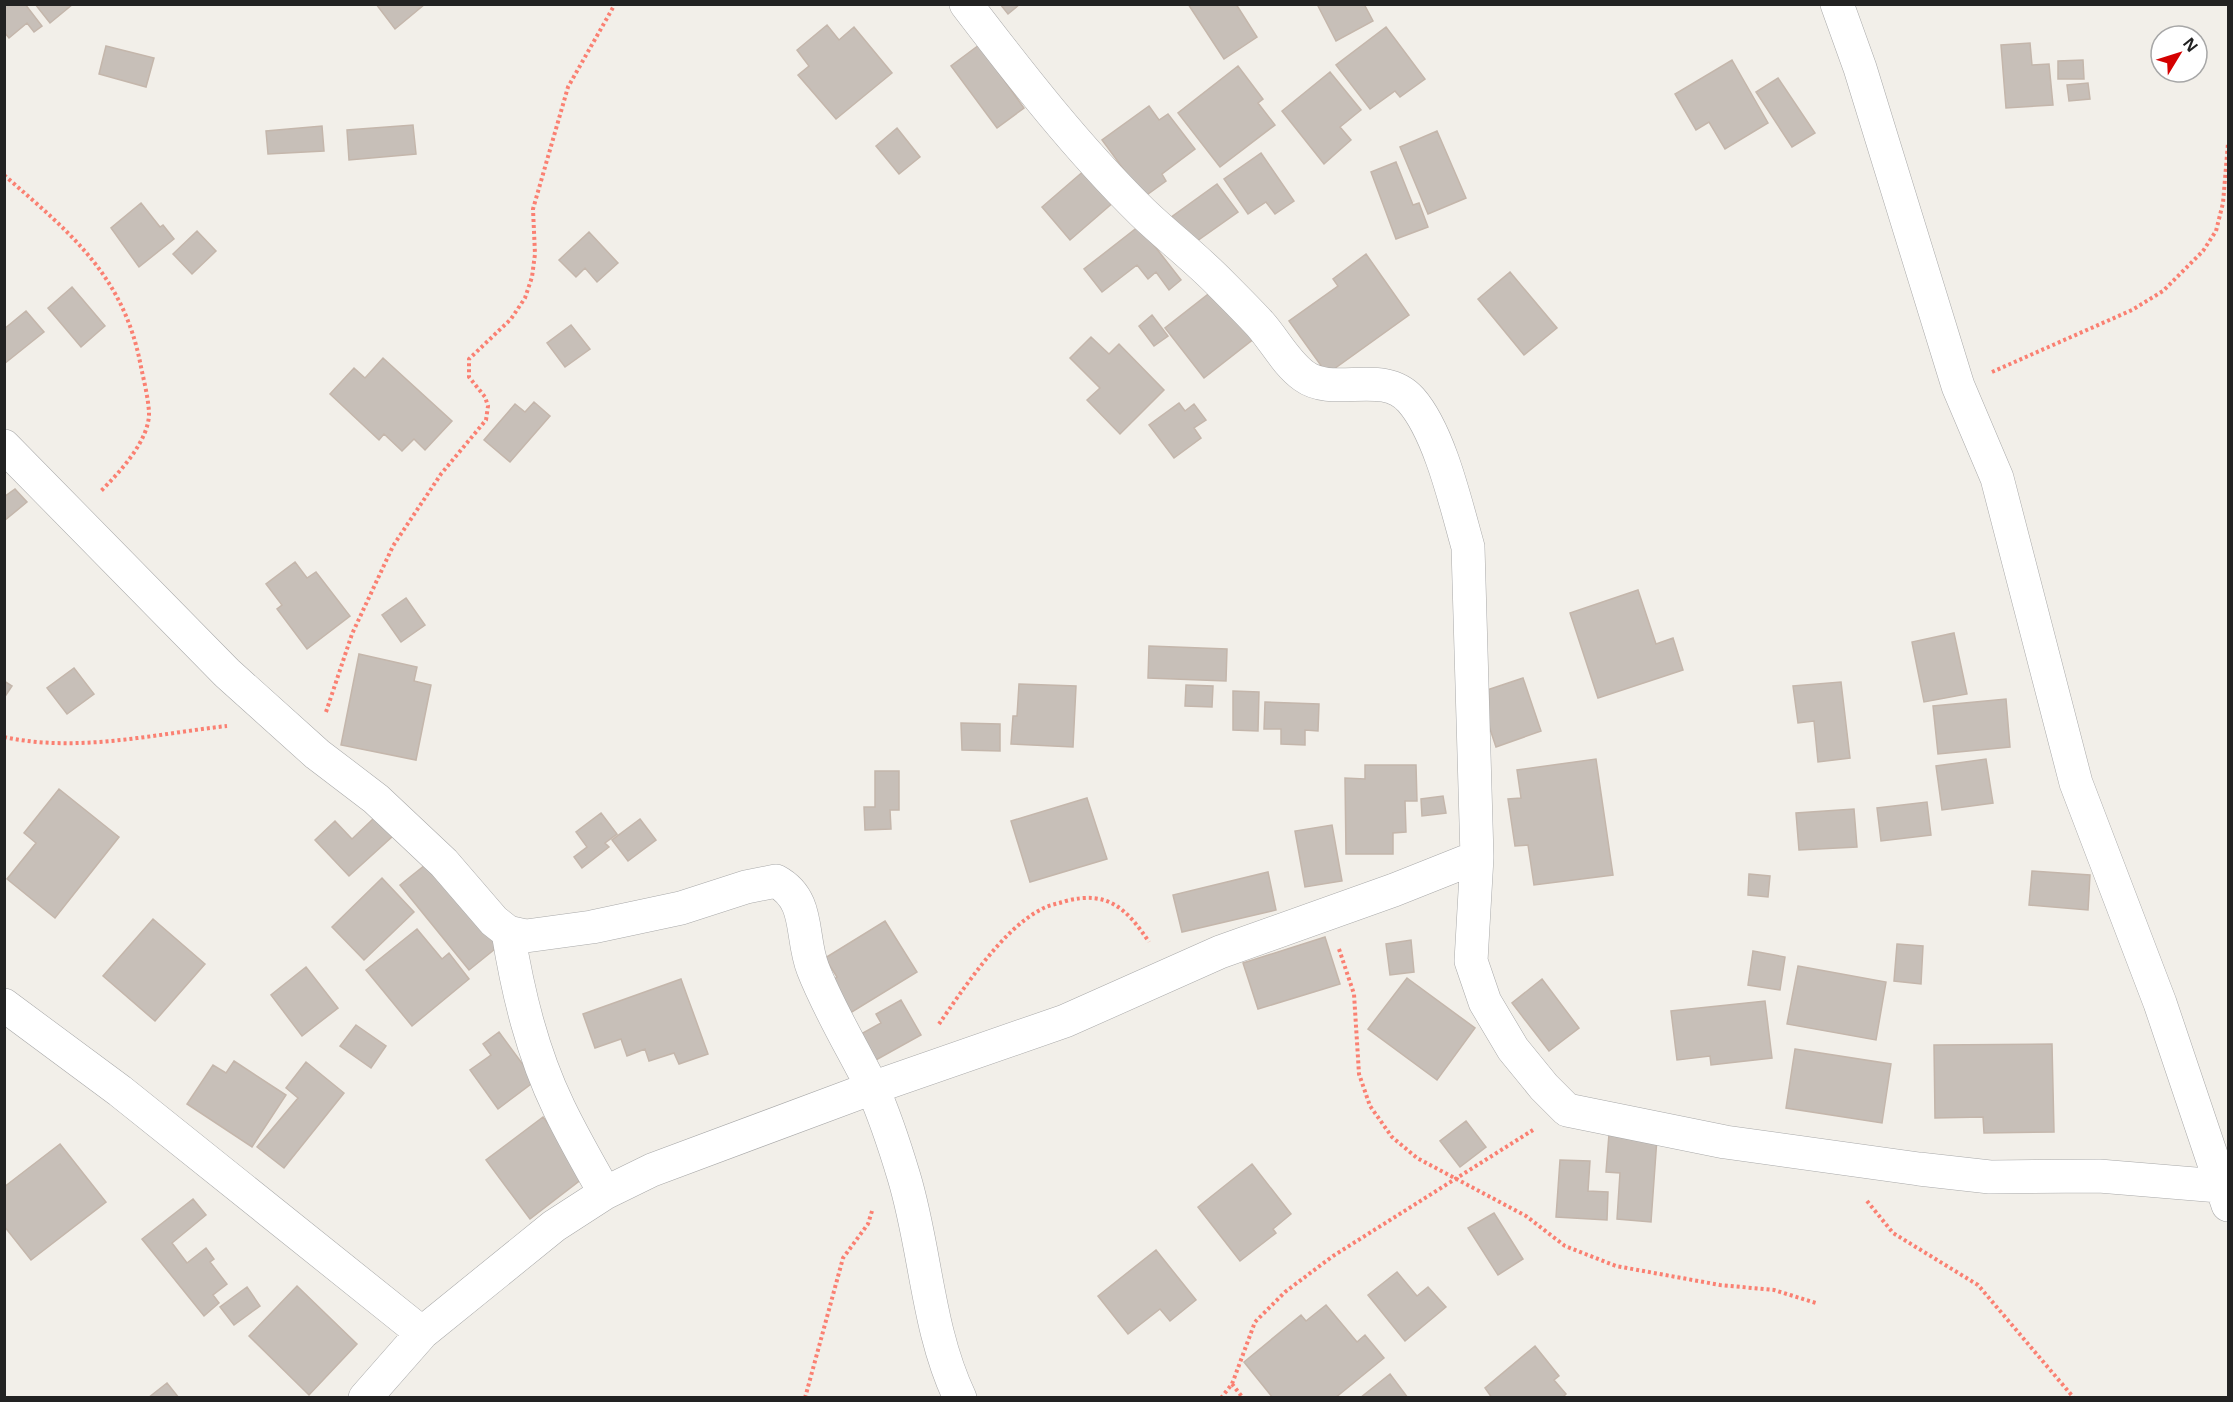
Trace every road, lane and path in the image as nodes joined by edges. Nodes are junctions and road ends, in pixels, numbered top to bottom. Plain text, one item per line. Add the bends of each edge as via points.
1 (615, 4) edge
2 (966, 4) edge
3 (1837, 4) edge
4 (2229, 143) edge
5 (4, 174) edge
6 (1958, 386) junction
7 (4, 446) edge
8 (74, 518) junction
9 (279, 722) junction
10 (4, 737) edge
11 (316, 754) junction
12 (1477, 856) junction
13 (1326, 915) junction
14 (508, 932) junction
15 (1166, 976) junction
16 (4, 1005) edge
17 (937, 1028) dead end
18 (872, 1088) junction
19 (1567, 1110) junction
20 (1834, 1157) junction
21 (1456, 1178) junction
22 (605, 1193) junction
23 (2224, 1196) edge
24 (872, 1206) dead end
25 (1816, 1303) dead end
26 (422, 1333) junction
27 (1232, 1384) junction
28 (365, 1398) edge
29 (805, 1398) edge
30 (960, 1398) edge
31 (1221, 1398) edge
32 (1243, 1398) edge
33 (2074, 1398) edge

1 - 11 path via 568,87 533,209 535,254 525,298 512,319 469,359 469,376 488,406 486,420 435,483 393,546 352,634
2 - 12 street via 1067,132 1142,212 1205,267 1302,375 1317,384 1376,384 1396,389 1410,399 1429,428 1468,547
3 - 6 street
4 - 6 path via 2216,231 2163,291 2132,310
5 - 8 path via 87,252 116,291 139,354 149,414 142,436 125,464
6 - 23 street via 1996,478 2076,783 2160,1003
7 - 8 street
8 - 9 street
9 - 10 path via 71,744
9 - 11 street
11 - 14 street via 384,807 444,863
12 - 13 street
12 - 19 street via 1471,961 1485,1002 1514,1049
13 - 15 street via 1220,952
13 - 21 path via 1354,994 1359,1074 1370,1107 1408,1151
14 - 18 street via 526,936 592,927 681,908 776,881 790,888 798,901 811,964 824,997
14 - 22 street via 517,987 543,1072
15 - 17 path via 1134,920 1111,901 1080,897 1042,908 1014,927
15 - 18 street via 1065,1021
16 - 26 street via 120,1091
18 - 22 street via 652,1170
18 - 30 street via 909,1193 933,1317 946,1369
19 - 20 street via 1725,1142
19 - 21 path
20 - 23 street via 1990,1177 2099,1176
20 - 33 path via 1893,1233 1978,1285
21 - 25 path via 1526,1216 1565,1246 1616,1266 1774,1290
21 - 27 path via 1333,1256 1285,1292 1255,1322
22 - 26 street via 554,1226
24 - 29 path via 867,1224 843,1258
26 - 28 street
27 - 31 path
27 - 32 path

